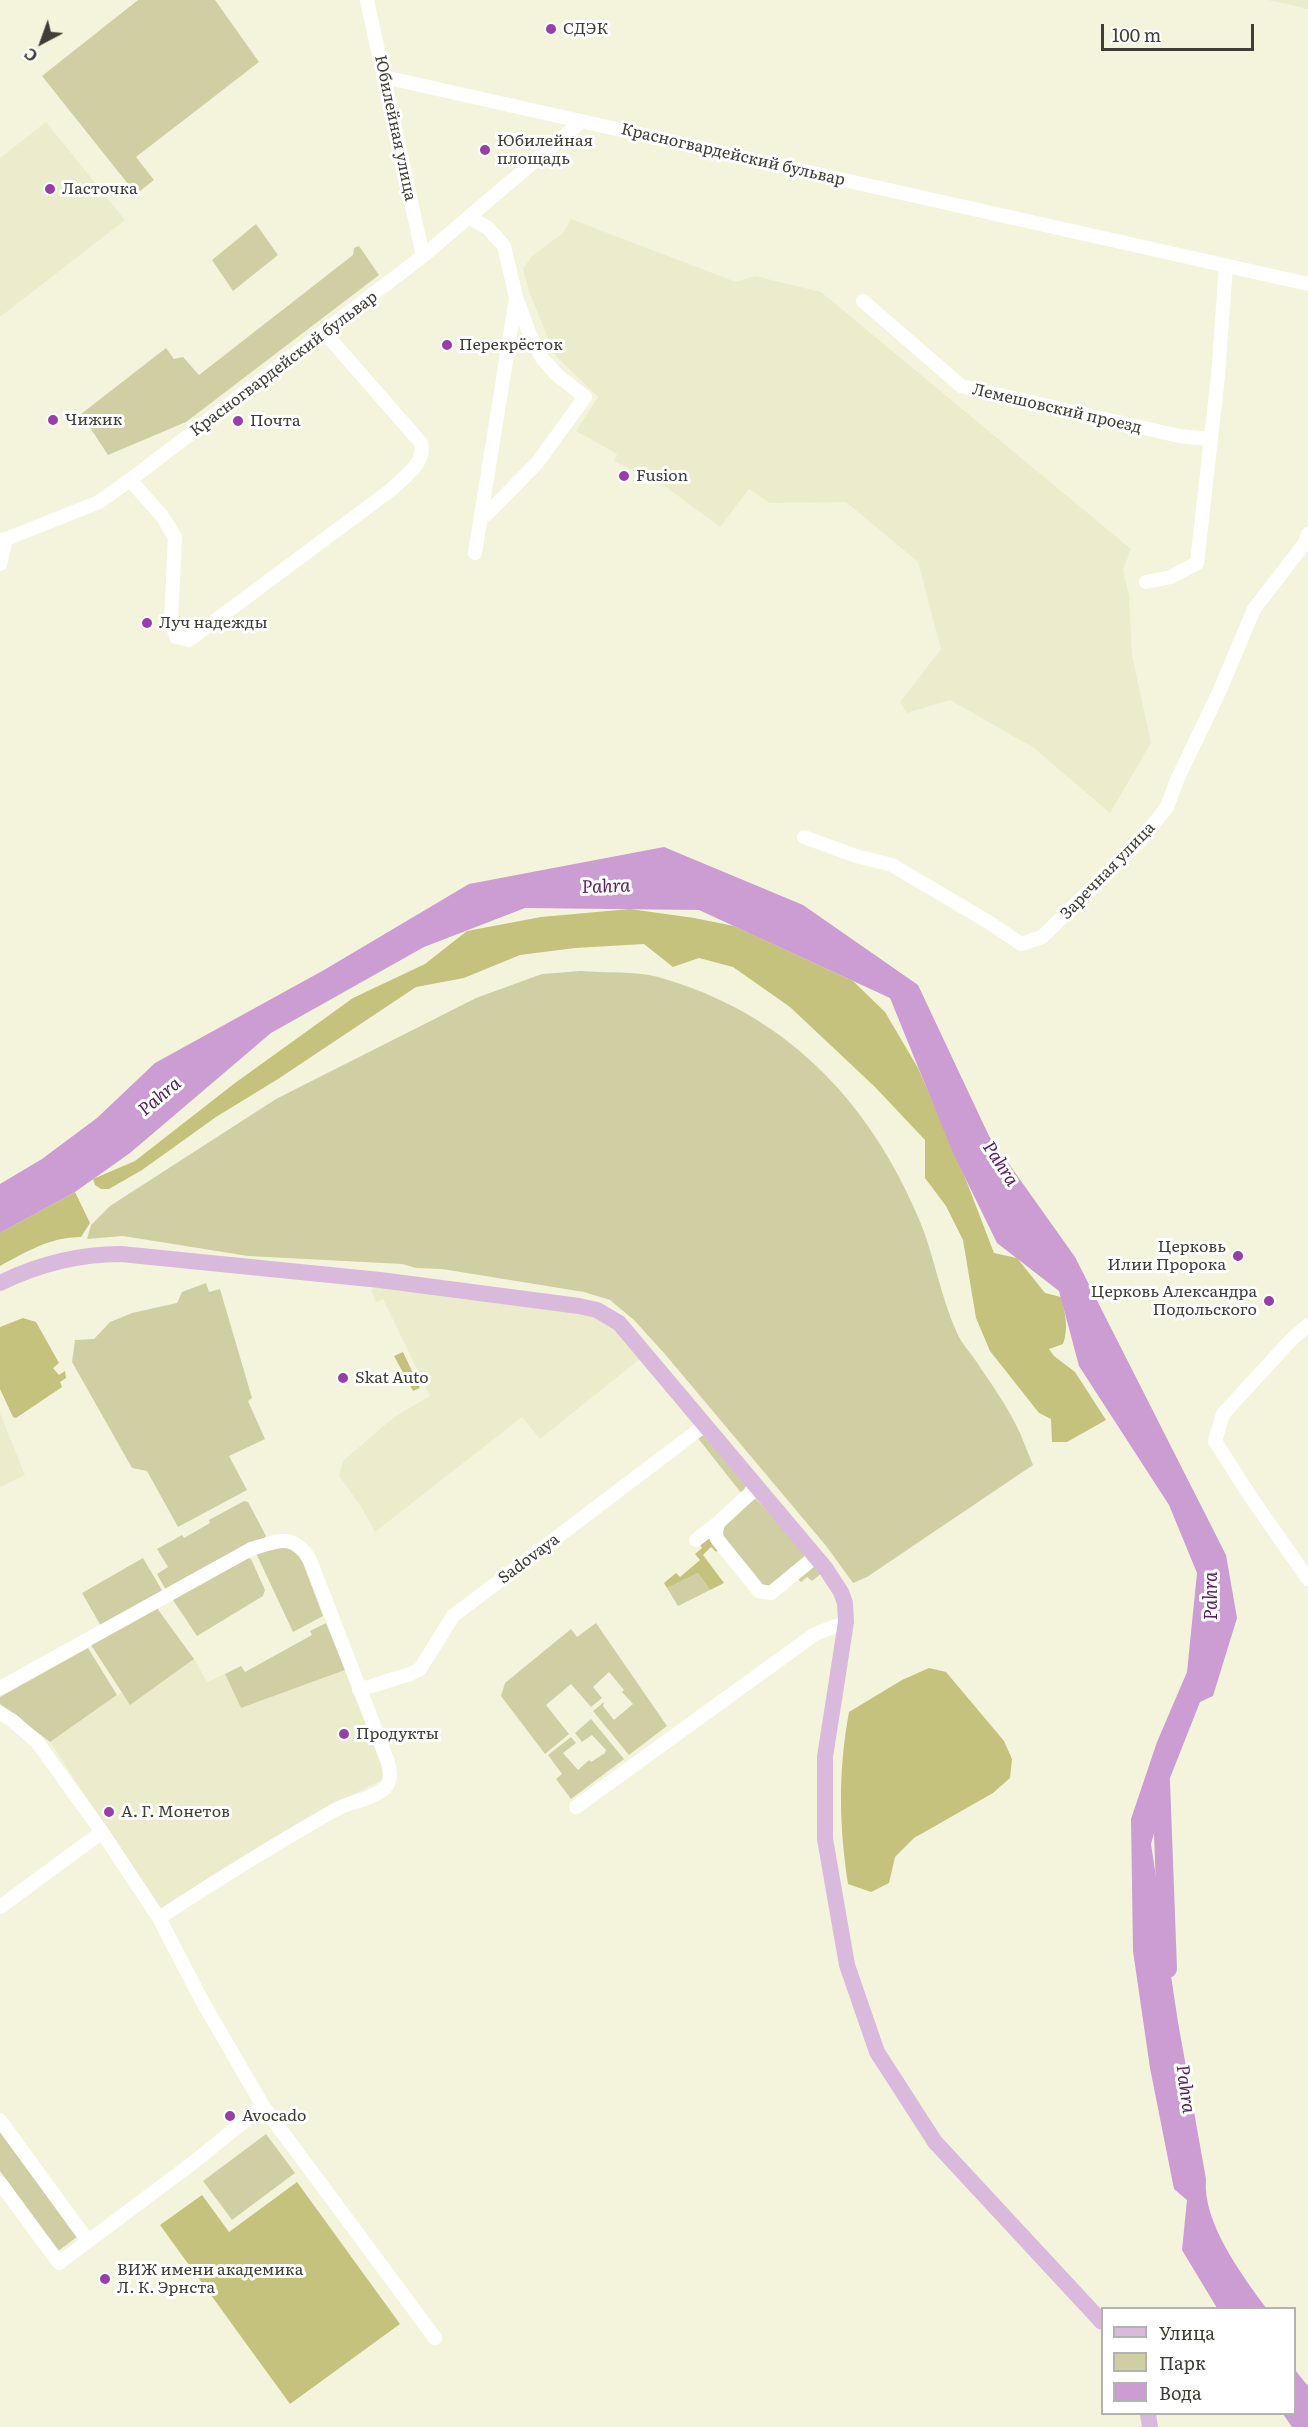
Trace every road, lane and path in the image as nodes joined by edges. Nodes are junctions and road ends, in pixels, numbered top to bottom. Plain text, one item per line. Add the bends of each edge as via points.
1 (368, 0) edge
2 (384, 78) junction
3 (582, 121) junction
4 (470, 217) junction
5 (423, 256) junction
6 (1226, 265) junction
7 (1308, 284) edge
8 (516, 297) junction
9 (863, 301) dead end
10 (325, 333) junction
11 (1210, 439) junction
12 (130, 480) junction
13 (482, 513) junction
14 (1308, 534) edge
15 (3, 539) edge
16 (475, 553) dead end
17 (0, 564) edge
18 (1146, 582) dead end
19 (804, 837) dead end
20 (0, 1283) edge
21 (1308, 1324) edge
22 (705, 1425) junction
23 (757, 1487) junction
24 (718, 1523) junction
25 (696, 1540) dead end
26 (816, 1556) junction
27 (1308, 1579) edge
28 (846, 1622) junction
29 (0, 1688) edge
30 (359, 1690) junction
31 (0, 1713) edge
32 (576, 1807) dead end
33 (102, 1832) junction
34 (0, 1907) edge
35 (159, 1918) junction
36 (263, 2106) junction
37 (0, 2120) edge
38 (0, 2183) edge
39 (88, 2241) junction
40 (1101, 2321) edge
41 (435, 2338) dead end

1 - 2 street, Юбилейная улица
2 - 3 street
2 - 5 street, Юбилейная улица
3 - 4 street, Красногвардейский бульвар
3 - 6 street, Красногвардейский бульвар
4 - 5 street, Красногвардейский бульвар
4 - 8 street via 488,228 504,246
5 - 10 street, Красногвардейский бульвар
6 - 7 street, Красногвардейский бульвар
6 - 11 street
8 - 13 street
8 - 13 street via 542,358 585,397 537,463 487,514
9 - 11 street, Лемешовский проезд via 961,386 1179,436
10 - 12 street, Красногвардейский бульвар
10 - 12 street via 422,443 421,459 392,489 189,640 176,637 171,620 175,537
11 - 18 street via 1197,563 1171,577
12 - 15 street, Красногвардейский бульвар via 99,502
13 - 16 street
14 - 19 street, Заречная улица via 1254,609 1167,807 1141,840 1042,937 1021,944 892,866
15 - 17 street
20 - 22 main road via 57,1260 121,1254 380,1280 579,1306 597,1310 619,1323
21 - 27 street via 1223,1414 1215,1441
22 - 23 main road
22 - 30 street, Sadovaya via 453,1616 420,1669
23 - 24 street
23 - 26 main road
24 - 25 street
24 - 26 street via 717,1539 759,1591 771,1593
26 - 28 main road via 836,1581 845,1603
28 - 32 street via 815,1634
28 - 40 main road via 825,1757 825,1839 847,1965 877,2052 935,2142
29 - 30 street via 251,1549 285,1540 302,1547 310,1560
30 - 35 street via 388,1762 391,1776 386,1787 344,1804 267,1848
31 - 33 street via 37,1742
33 - 34 street
33 - 35 street
35 - 36 street
36 - 39 street
36 - 41 street
37 - 39 street
38 - 39 street via 58,2263

